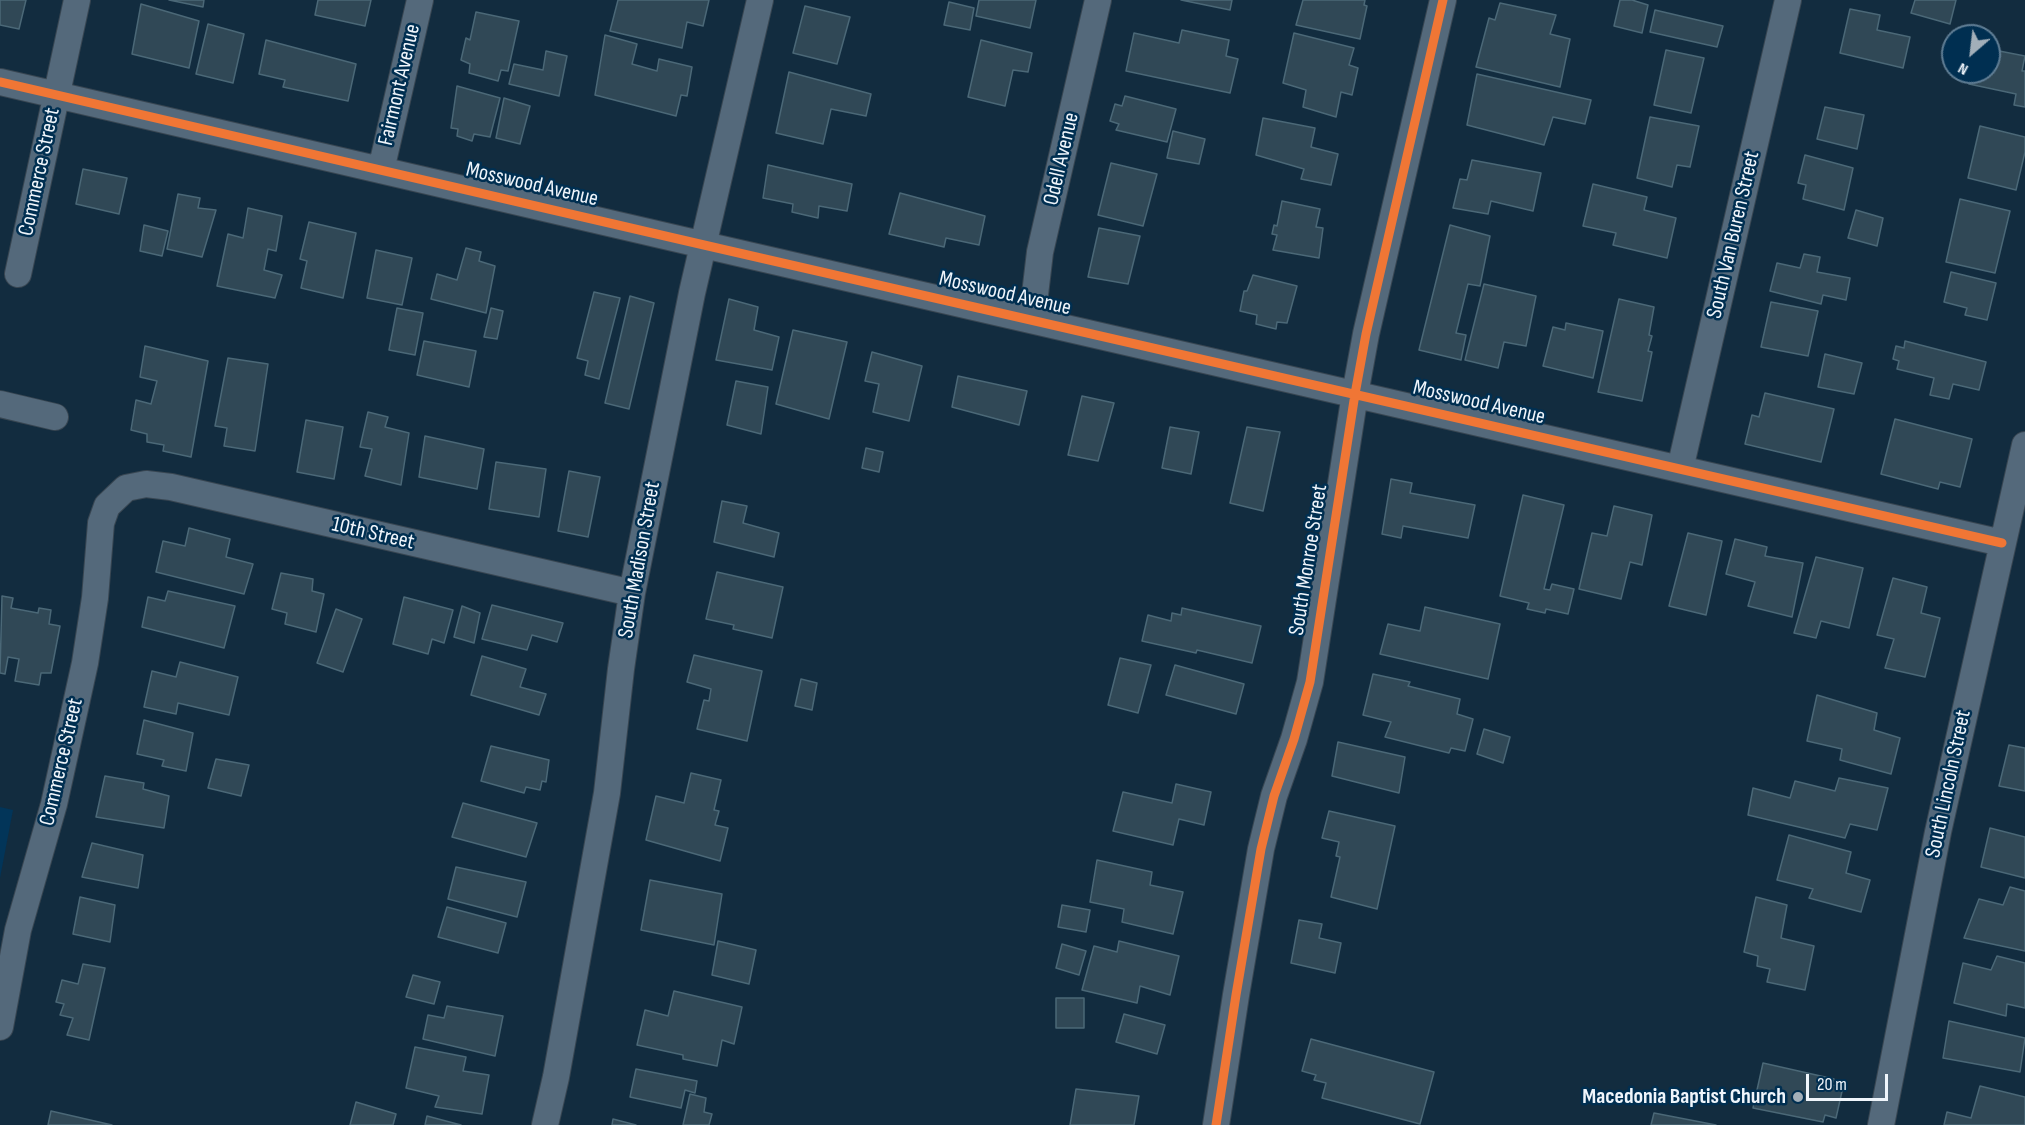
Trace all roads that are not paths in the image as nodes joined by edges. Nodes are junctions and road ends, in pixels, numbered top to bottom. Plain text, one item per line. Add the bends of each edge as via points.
1 (77, 0) edge
2 (420, 0) edge
3 (760, 0) edge
4 (1098, 0) edge
5 (1443, 0) edge
6 (1788, 0) edge
7 (0, 82) edge
8 (56, 94) junction
9 (381, 170) junction
10 (704, 245) junction
11 (18, 274) dead end
12 (1032, 320) junction
13 (1355, 394) junction
14 (0, 404) edge
15 (56, 417) dead end
16 (2025, 445) edge
17 (1680, 469) junction
18 (115, 497) joint
19 (2002, 543) junction
20 (632, 593) junction
21 (0, 1027) edge
22 (545, 1125) edge
23 (1216, 1125) edge
24 (1881, 1125) edge

1 - 8 street, Commerce Street
2 - 9 street, Fairmont Avenue
3 - 10 street, South Madison Street
4 - 12 street, Odell Avenue via 1040,252
5 - 13 street, South Monroe Street
6 - 17 street, South Van Buren Street
7 - 8 street, Mosswood Avenue
8 - 9 street, Mosswood Avenue
8 - 11 street, Commerce Street
9 - 10 street, Mosswood Avenue
10 - 12 street, Mosswood Avenue
10 - 20 street, South Madison Street
12 - 13 street, Mosswood Avenue
13 - 17 street, Mosswood Avenue
13 - 23 street, South Monroe Street via 1310,682 1261,849
14 - 15 street
16 - 19 street, South Lincoln Street
17 - 19 street, Mosswood Avenue
18 - 20 street, 10th Street via 126,488 146,484 171,488
18 - 21 street, Commerce Street via 101,523 85,663 54,804 18,930
19 - 24 street, South Lincoln Street via 1938,832
20 - 22 street, South Madison Street via 607,793

